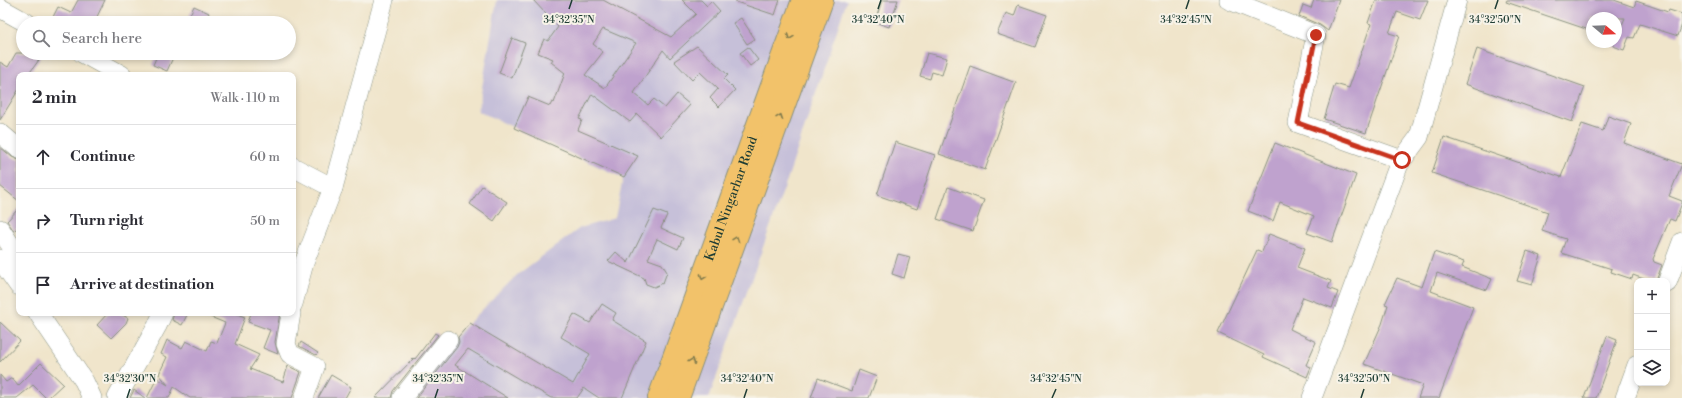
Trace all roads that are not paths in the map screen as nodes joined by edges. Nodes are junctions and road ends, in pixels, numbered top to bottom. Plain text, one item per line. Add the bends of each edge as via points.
1 (384, 0) edge
2 (803, 0) edge
3 (822, 0) edge
4 (1229, 0) edge
5 (1457, 0) edge
6 (0, 8) edge
7 (16, 17) edge
8 (95, 60) edge
9 (117, 72) edge
10 (0, 134) edge
11 (16, 146) edge
12 (1402, 160) junction
13 (296, 168) edge
14 (752, 168) junction
15 (333, 188) junction
16 (0, 229) edge
17 (1682, 242) edge
18 (16, 253) edge
19 (0, 259) edge
20 (1669, 278) edge
21 (16, 282) edge
22 (296, 289) edge
23 (40, 316) edge
24 (57, 316) edge
25 (162, 316) edge
26 (291, 316) edge
27 (448, 340) dead end
28 (1634, 373) edge
29 (92, 398) edge
30 (104, 398) edge
31 (117, 398) edge
32 (304, 398) edge
33 (402, 398) edge
34 (659, 398) edge
35 (678, 398) edge
36 (1312, 398) edge
37 (1625, 398) edge

1 - 15 street
2 -> 14 highway, Kabul Ningarhar Road
14 -> 3 highway, Kabul Ningarhar Road
4 - 12 street via 1316,35 1298,123
5 - 12 street via 1419,137
6 - 7 street
8 - 9 street
10 - 11 street
12 - 36 street
13 - 15 street
14 -> 34 highway, Kabul Ningarhar Road
35 -> 14 highway, Kabul Ningarhar Road
15 - 22 street
16 - 18 street
17 - 20 street
19 - 21 street
23 - 29 street via 84,381
24 - 30 street via 56,320 94,374
25 - 31 street
26 - 32 street via 286,344 290,354 315,367
27 - 33 street
28 - 37 street

